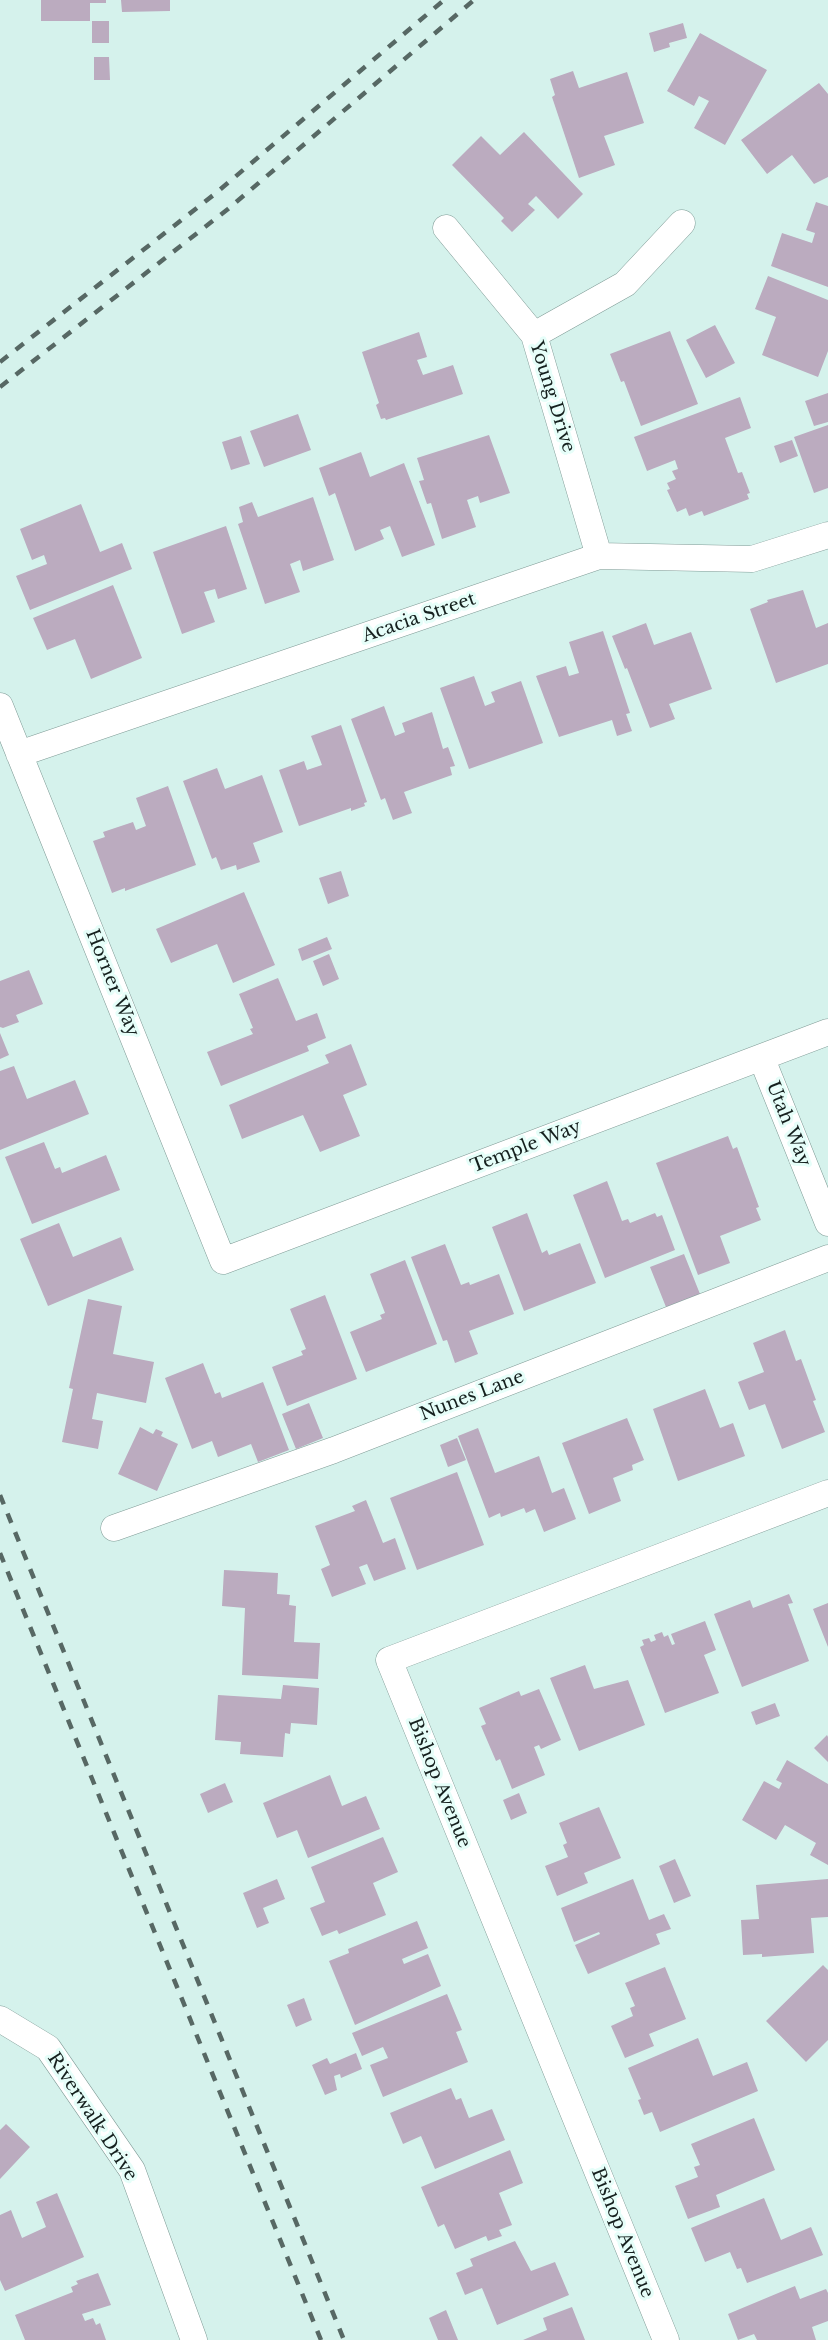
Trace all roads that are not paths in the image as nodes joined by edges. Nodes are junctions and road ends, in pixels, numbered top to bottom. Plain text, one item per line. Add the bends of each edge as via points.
1 (682, 223) dead end
2 (446, 228) dead end
3 (534, 335) junction
4 (828, 535) edge
5 (599, 556) junction
6 (0, 706) edge
7 (19, 754) junction
8 (828, 1032) edge
9 (762, 1059) junction
10 (828, 1223) edge
11 (828, 1258) edge
12 (223, 1261) joint
13 (828, 1494) edge
14 (114, 1528) dead end
15 (0, 2019) edge
16 (194, 2340) edge
17 (666, 2340) edge

1 - 3 street via 625,284
2 - 3 street, Young Drive
3 - 5 street, Young Drive
4 - 5 street, Acacia Street via 752,559
5 - 7 street, Acacia Street
6 - 7 street, Horner Way
7 - 12 street, Horner Way
8 - 9 street, Temple Way
9 - 10 street, Utah Way
9 - 12 street, Temple Way
11 - 14 street, Nunes Lane via 334,1450
13 - 17 street, Bishop Avenue via 389,1660
15 - 16 street, Riverwalk Drive via 48,2048 132,2170

